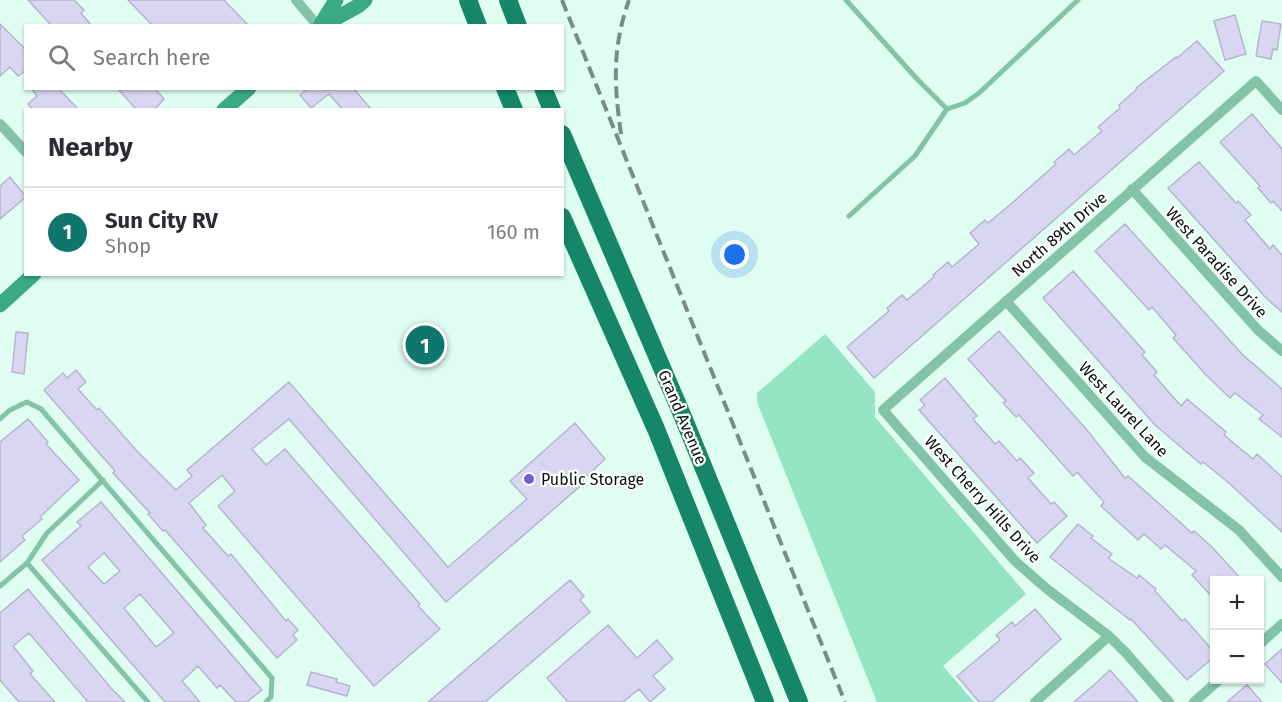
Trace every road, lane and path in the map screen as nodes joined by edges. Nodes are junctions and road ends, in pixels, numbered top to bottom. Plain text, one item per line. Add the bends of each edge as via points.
1 (296, 0) edge
2 (336, 0) edge
3 (365, 0) edge
4 (468, 0) edge
5 (508, 0) edge
6 (846, 0) edge
7 (1078, 0) edge
8 (318, 24) edge
9 (321, 24) edge
10 (324, 24) edge
11 (477, 24) edge
12 (517, 24) edge
13 (247, 90) edge
14 (506, 90) edge
15 (544, 90) edge
16 (226, 108) edge
17 (513, 108) edge
18 (551, 108) edge
19 (947, 109) junction
20 (1282, 110) edge
21 (1, 129) edge
22 (564, 139) edge
23 (24, 150) edge
24 (1132, 189) junction
25 (849, 216) dead end
26 (564, 222) edge
27 (32, 276) edge
28 (1006, 301) junction
29 (0, 305) edge
30 (1282, 351) edge
31 (883, 410) joint
32 (683, 417) junction
33 (0, 419) edge
34 (656, 429) junction
35 (103, 480) junction
36 (27, 563) junction
37 (1282, 577) edge
38 (0, 586) edge
39 (1282, 624) edge
40 (1109, 636) junction
41 (1264, 640) edge
42 (778, 650) junction
43 (749, 663) junction
44 (1215, 684) edge
45 (148, 702) edge
46 (266, 702) edge
47 (765, 702) edge
48 (799, 702) edge
49 (1035, 702) edge
50 (1169, 702) edge
51 (1194, 702) edge

1 - 8 street
2 - 9 main road
3 - 10 main road
4 - 11 highway
5 - 12 highway
6 - 19 lane
7 - 19 lane via 979,93
13 - 16 main road
14 - 17 highway
15 - 18 highway
19 - 25 lane via 915,156
20 - 24 street, North 89th Drive via 1256,81
21 - 23 street
22 - 32 highway, Grand Avenue
24 - 28 street, North 89th Drive
24 - 30 street, West Paradise Drive via 1258,330
26 - 34 highway, Grand Avenue
27 - 29 main road
28 - 31 street, North 89th Drive
28 - 37 street, West Laurel Lane via 1145,457 1233,524
31 - 40 street, West Cherry Hills Drive via 1015,561
32 - 34 highway
32 - 42 highway, Grand Avenue
33 - 35 lane via 27,402 41,409
34 - 43 highway, Grand Avenue
35 - 36 lane via 47,533
35 - 46 lane via 272,678 271,697
36 - 38 lane
36 - 45 lane
39 - 41 street
40 - 49 street
40 - 50 street, West Cherry Hills Drive
42 - 43 highway
42 - 48 highway, Grand Avenue
43 - 47 highway, Grand Avenue
44 - 51 street

